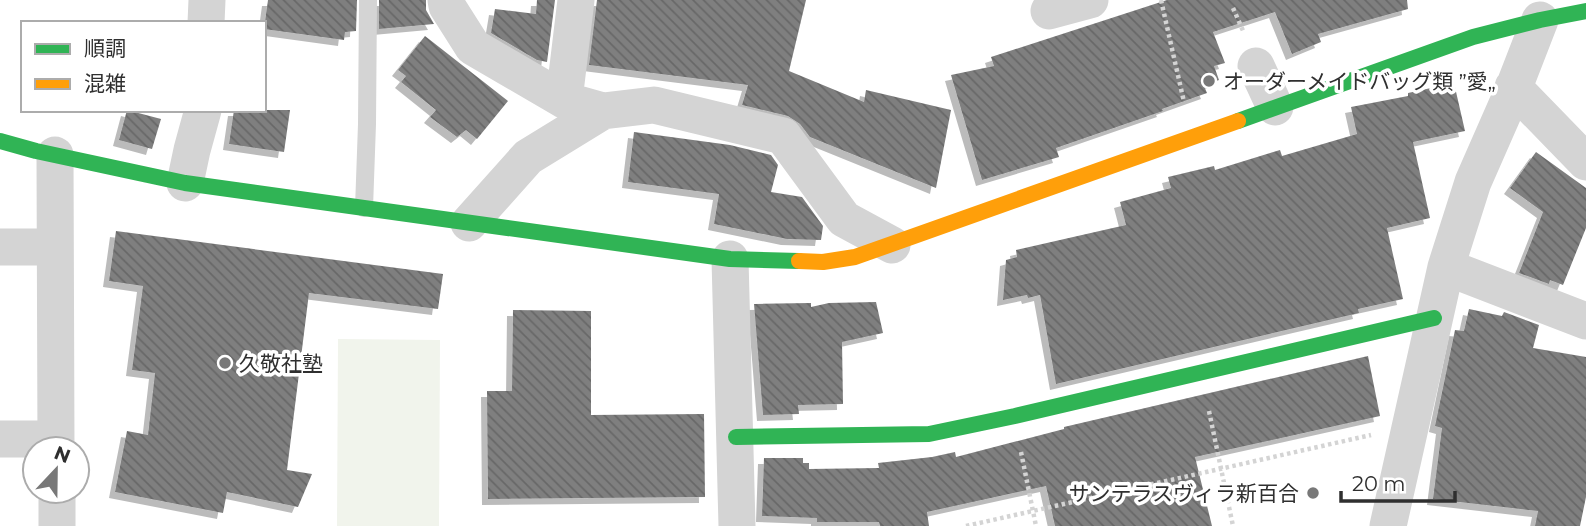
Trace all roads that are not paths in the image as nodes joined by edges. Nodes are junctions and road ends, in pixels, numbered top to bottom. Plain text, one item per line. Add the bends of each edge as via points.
1 (207, 0) edge
2 (368, 0) edge
3 (446, 0) edge
4 (576, 0) edge
5 (1090, 0) edge
6 (1049, 10) dead end
7 (1586, 11) edge
8 (1540, 20) junction
9 (206, 21) edge
10 (1256, 66) dead end
11 (1513, 87) junction
12 (564, 100) junction
13 (1275, 107) junction
14 (603, 111) junction
15 (203, 112) edge
16 (0, 141) edge
17 (55, 155) junction
18 (1586, 162) edge
19 (185, 183) junction
20 (364, 208) junction
21 (469, 223) junction
22 (892, 245) junction
23 (0, 247) edge
24 (55, 247) junction
25 (730, 259) junction
26 (1446, 267) junction
27 (1434, 318) junction
28 (1586, 321) edge
29 (56, 435) edge
30 (736, 437) junction
31 (0, 439) edge
32 (21, 441) edge
33 (57, 505) edge
34 (57, 526) edge
35 (737, 526) edge
36 (1388, 526) edge

1 - 9 street
2 - 20 lane
3 - 12 street via 472,47
4 - 12 street
5 - 6 street
7 - 8 street
8 - 11 street
8 - 13 street via 1473,37
10 - 13 street
11 - 18 street
11 - 26 street via 1473,182
12 - 14 street
13 - 22 street
14 - 21 street via 528,157
14 - 22 street via 654,105 783,136 844,219
15 - 19 street
16 - 17 street
17 - 19 street
17 - 24 street
19 - 20 street
20 - 21 street
21 - 25 street
22 - 25 street via 822,262
23 - 24 street
24 - 29 street
25 - 30 street
26 - 27 street
26 - 28 street
27 - 30 street via 929,434
27 - 36 street
30 - 35 street
31 - 32 street
33 - 34 street

